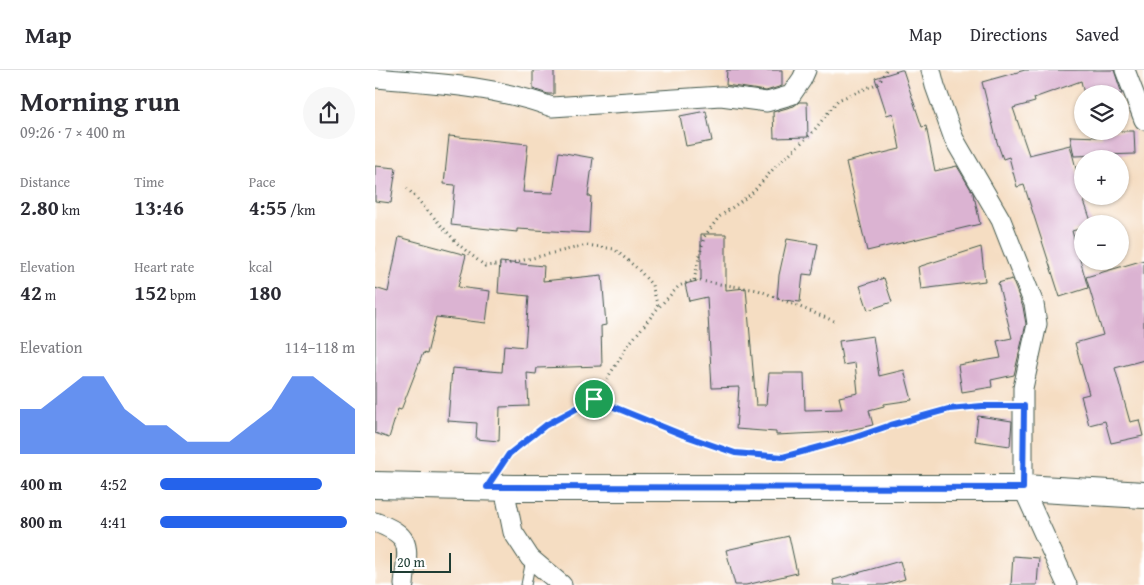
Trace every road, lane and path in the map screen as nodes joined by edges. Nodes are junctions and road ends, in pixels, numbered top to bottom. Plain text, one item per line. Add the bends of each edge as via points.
1 (806, 70) edge
2 (886, 70) edge
3 (931, 70) edge
4 (1125, 70) edge
5 (375, 78) edge
6 (1144, 120) edge
7 (407, 188) dead end
8 (694, 280) junction
9 (658, 308) junction
10 (834, 321) dead end
11 (594, 399) junction
12 (1024, 406) junction
13 (375, 485) edge
14 (495, 488) junction
15 (1023, 488) junction
16 (1144, 495) edge
17 (375, 522) edge
18 (531, 560) junction
19 (404, 585) edge
20 (526, 585) edge
21 (562, 585) edge
22 (1067, 585) edge

1 - 5 street via 791,95 767,102 721,96 551,108 498,91
2 - 8 path via 879,84 838,100 812,133 751,194 719,216 704,237
3 - 12 street via 954,139 1001,220 1034,304 1037,324 1023,388
4 - 6 street
7 - 9 path via 459,245 485,266 587,245 614,249 652,285
8 - 9 path via 679,286
8 - 10 path via 758,290
9 - 11 path via 629,344
11 - 12 path via 735,453 783,457 949,409
11 - 14 path via 546,425 509,454
12 - 15 street
13 - 14 main road
14 - 15 main road
14 - 18 street via 513,532
15 - 16 main road
15 - 22 street
17 - 19 street via 402,536 407,554
18 - 20 lane
18 - 21 street

